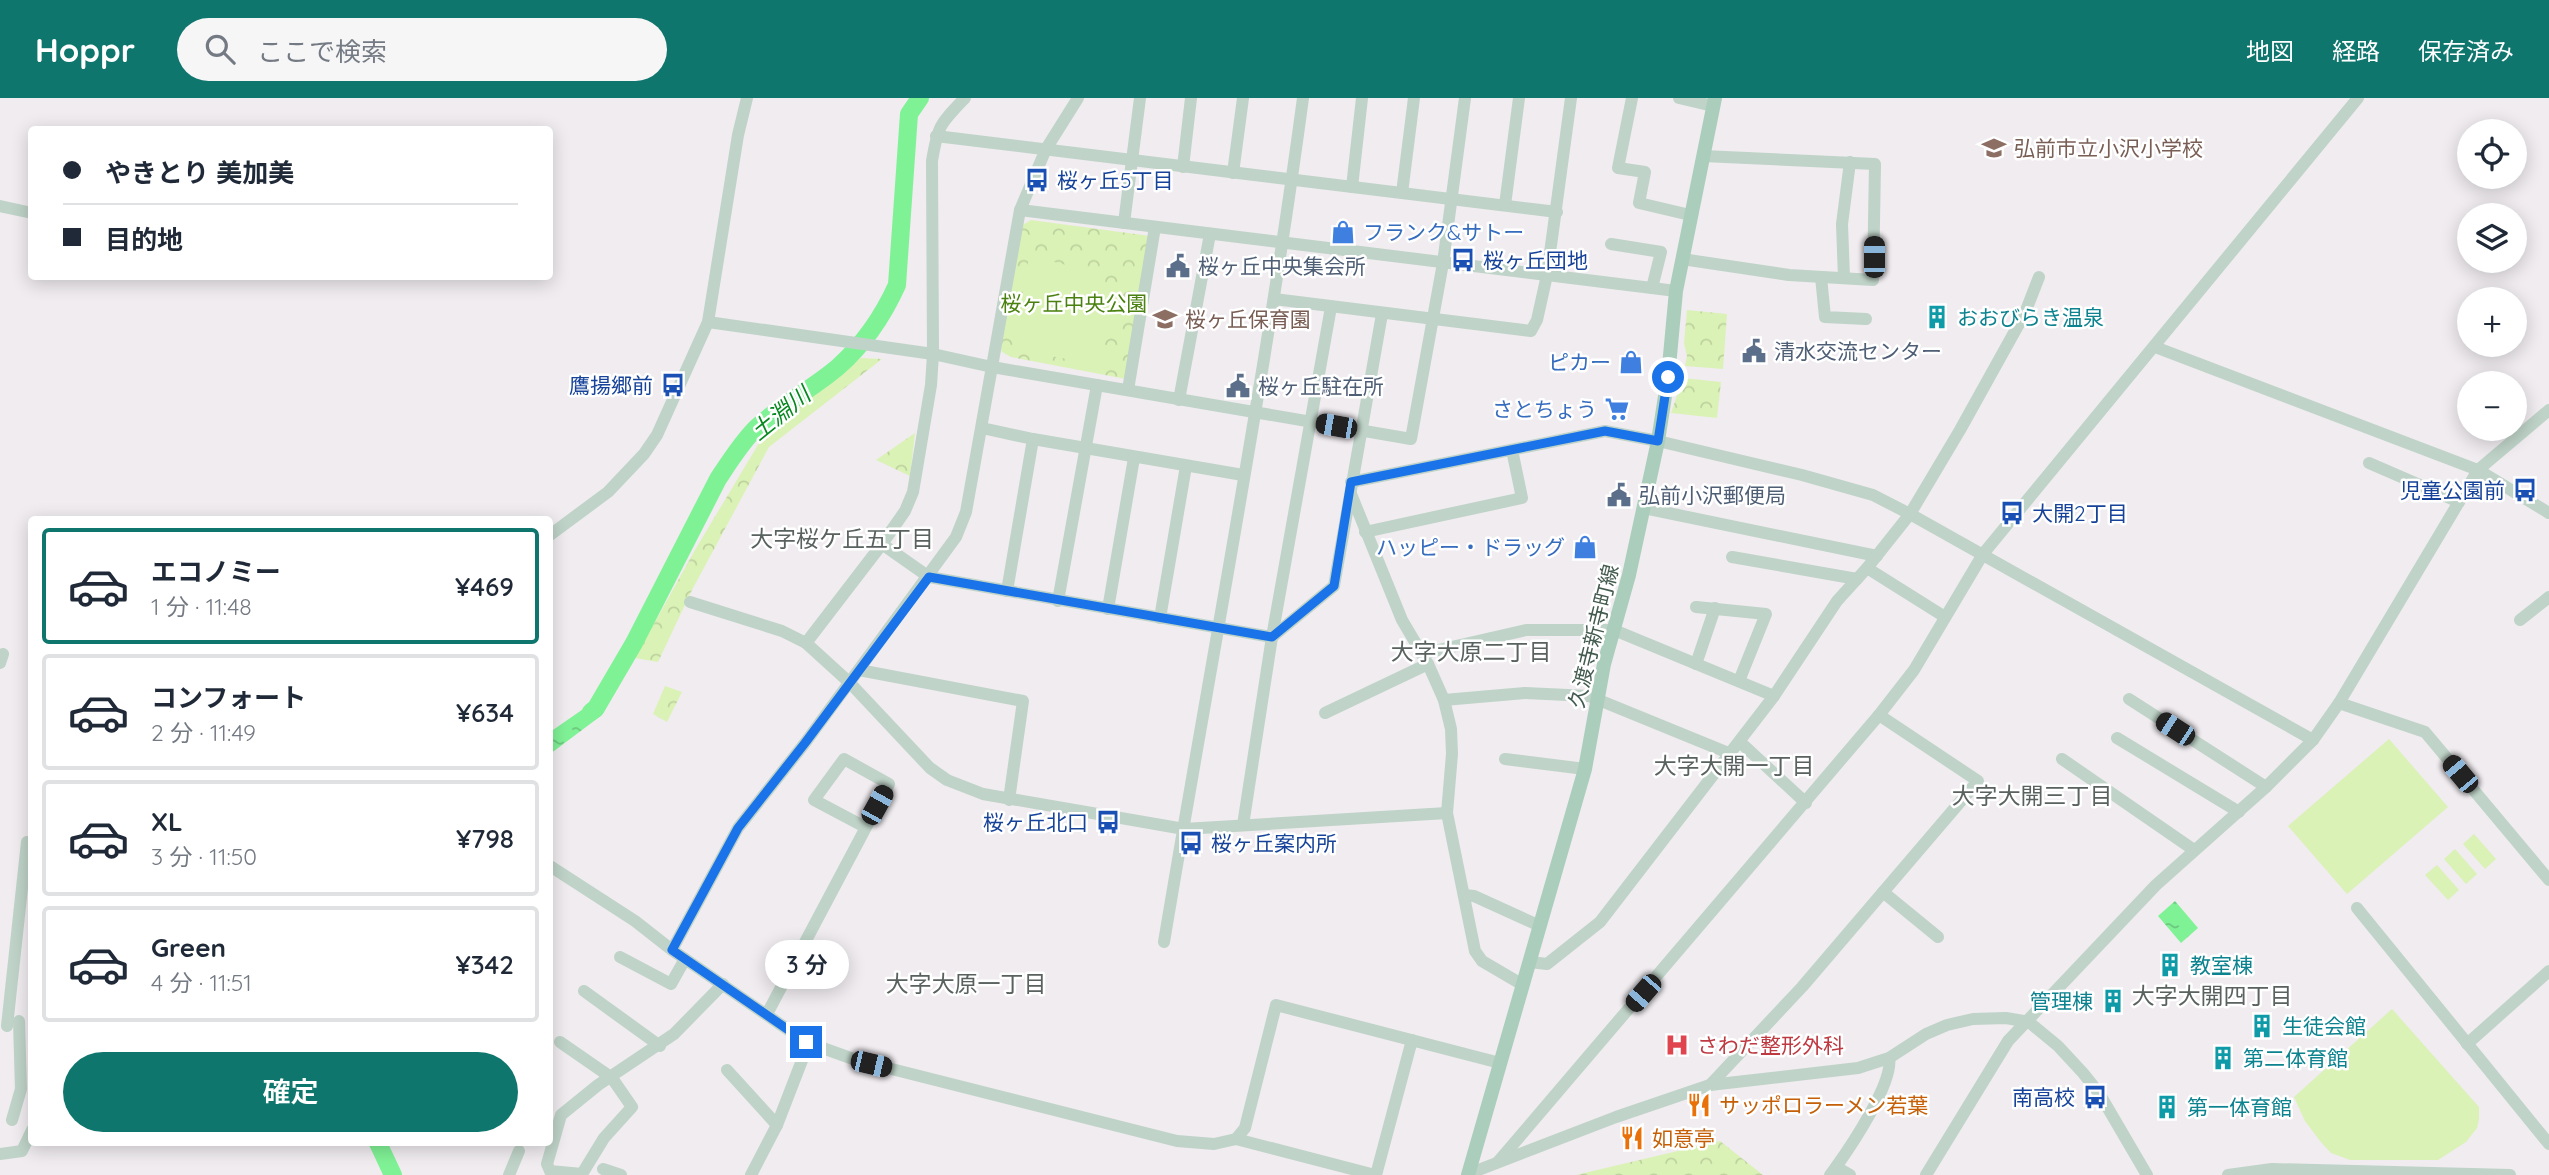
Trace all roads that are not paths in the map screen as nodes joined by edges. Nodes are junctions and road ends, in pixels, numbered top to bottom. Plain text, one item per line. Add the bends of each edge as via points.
1 (747, 98) edge
2 (965, 98) edge
3 (1078, 98) edge
4 (1140, 98) edge
5 (1192, 98) edge
6 (1243, 98) edge
7 (1303, 98) edge
8 (1362, 98) edge
9 (1414, 98) edge
10 (1465, 98) edge
11 (1519, 98) edge
12 (1571, 98) edge
13 (1632, 98) edge
14 (1679, 98) edge
15 (2358, 98) edge
16 (1714, 102) edge
17 (936, 135) junction
18 (1046, 149) junction
19 (1703, 156) junction
20 (1132, 160) junction
21 (1850, 162) junction
22 (1183, 167) junction
23 (1233, 173) junction
24 (1292, 180) junction
25 (1352, 187) junction
26 (1402, 193) junction
27 (1452, 199) junction
28 (1505, 205) junction
29 (0, 206) edge
30 (1020, 210) junction
31 (28, 212) edge
32 (1557, 212) junction
33 (1690, 215) junction
34 (1125, 223) junction
35 (1155, 227) junction
36 (1210, 234) junction
37 (1283, 244) junction
38 (1611, 244) dead end
39 (1682, 259) junction
40 (1443, 263) junction
41 (1547, 275) junction
42 (1821, 277) junction
43 (2039, 277) dead end
44 (1844, 278) junction
45 (1652, 288) junction
46 (1676, 290) junction
47 (1274, 299) junction
48 (1331, 307) junction
49 (1382, 314) junction
50 (1866, 319) dead end
51 (1432, 321) junction
52 (708, 322) junction
53 (2155, 347) junction
54 (933, 354) junction
55 (992, 367) junction
56 (1097, 385) junction
57 (1128, 390) junction
58 (1179, 400) junction
59 (2549, 410) edge
60 (1255, 413) junction
61 (1311, 422) junction
62 (982, 428) junction
63 (1360, 431) junction
64 (1033, 439) junction
65 (1658, 441) junction
66 (1084, 449) junction
67 (1512, 450) junction
68 (1134, 457) junction
69 (2369, 463) dead end
70 (1186, 466) junction
71 (2478, 470) junction
72 (1243, 475) junction
73 (1351, 486) junction
74 (2459, 502) junction
75 (1644, 508) junction
76 (2549, 513) edge
77 (1910, 514) junction
78 (1365, 532) junction
79 (553, 533) edge
80 (882, 544) junction
81 (1983, 554) junction
82 (1877, 556) junction
83 (1732, 557) dead end
84 (1867, 568) junction
85 (929, 577) junction
86 (1857, 579) junction
87 (1007, 591) junction
88 (2549, 597) edge
89 (1058, 601) junction
90 (690, 602) dead end
91 (1696, 607) dead end
92 (1715, 608) junction
93 (1108, 609) junction
94 (1945, 617) junction
95 (1160, 618) junction
96 (2520, 620) dead end
97 (1218, 628) junction
98 (1614, 630) junction
99 (1272, 637) junction
100 (806, 643) junction
101 (1425, 659) junction
102 (1696, 664) junction
103 (859, 670) junction
104 (1739, 681) junction
105 (850, 684) junction
106 (1774, 696) junction
107 (1598, 699) junction
108 (2129, 699) dead end
109 (1444, 700) junction
110 (2339, 703) junction
111 (1325, 713) dead end
112 (1880, 715) junction
113 (2117, 738) dead end
114 (2313, 740) junction
115 (1740, 742) junction
116 (1731, 754) junction
117 (2062, 759) dead end
118 (1505, 760) dead end
119 (1585, 769) junction
120 (2266, 787) junction
121 (1009, 800) junction
122 (1806, 803) junction
123 (2239, 812) junction
124 (1447, 813) junction
125 (1243, 825) junction
126 (865, 827) junction
127 (1184, 829) junction
128 (27, 842) dead end
129 (2194, 850) junction
130 (553, 868) edge
131 (2549, 880) edge
132 (1883, 892) junction
133 (1464, 895) junction
134 (2357, 908) dead end
135 (1540, 926) junction
136 (1938, 937) dead end
137 (1164, 942) dead end
138 (672, 950) junction
139 (620, 957) dead end
140 (685, 959) junction
141 (1530, 962) junction
142 (2549, 971) edge
143 (723, 984) junction
144 (1523, 985) junction
145 (584, 991) dead end
146 (4, 1007) edge
147 (767, 1014) junction
148 (28, 1017) edge
149 (2029, 1022) junction
150 (9, 1025) edge
151 (1412, 1040) junction
152 (560, 1042) dead end
153 (806, 1042) junction
154 (2467, 1044) junction
155 (660, 1046) junction
156 (1889, 1058) junction
157 (1500, 1063) junction
158 (727, 1070) dead end
159 (611, 1078) junction
160 (1710, 1085) junction
161 (12, 1120) dead end
162 (777, 1125) junction
163 (28, 1138) edge
164 (1236, 1139) junction
165 (553, 1143) edge
166 (2549, 1144) edge
167 (552, 1146) edge
168 (519, 1151) dead end
169 (0, 1154) edge
170 (1498, 1163) junction
171 (603, 1169) dead end
172 (1833, 1171) edge
173 (1468, 1174) edge
174 (509, 1175) edge
175 (621, 1175) edge
176 (751, 1175) edge
177 (1376, 1175) edge
178 (1850, 1175) edge
179 (1926, 1175) edge
180 (2147, 1175) edge
181 (2228, 1175) edge
182 (2510, 1175) edge

1 - 52 street
2 - 17 street
3 - 18 street
4 - 20 street
5 - 22 street
6 - 23 street
7 - 24 street
8 - 25 street
9 - 26 street
10 - 27 street
11 - 28 street
12 - 32 street
13 - 33 street via 1618,168 1645,172 1639,203
14 - 16 street
15 - 53 street
16 - 19 main road, 久渡寺新寺町線
17 - 18 street
17 - 54 street via 932,161
18 - 20 street
18 - 30 street
19 - 21 street
19 - 33 main road, 久渡寺新寺町線
20 - 22 street
20 - 34 street
21 - 44 street via 1842,224
21 - 44 street via 1875,164 1873,280
22 - 23 street
23 - 24 street
24 - 25 street
24 - 37 street
25 - 26 street
26 - 27 street
27 - 28 street
27 - 40 street
28 - 32 street
29 - 31 street
30 - 34 street
30 - 55 street
32 - 41 street
33 - 39 main road, 久渡寺新寺町線
34 - 35 street
35 - 36 street
35 - 57 street
36 - 37 street
36 - 58 street
37 - 40 street
37 - 47 street
38 - 45 street via 1661,252
39 - 42 street
39 - 46 main road, 久渡寺新寺町線
40 - 41 street
40 - 51 street
41 - 45 street
41 - 51 street via 1531,331
42 - 44 street
42 - 50 street via 1825,317
43 - 77 street via 2025,313
45 - 46 street
46 - 65 main road, 久渡寺新寺町線
47 - 48 street
47 - 60 street
48 - 49 street
48 - 61 street
49 - 51 street
49 - 63 street
51 - 63 street via 1411,439
52 - 54 street
52 - 79 street via 645,454 608,492
53 - 71 street
53 - 81 street
54 - 55 street
54 - 80 street via 913,492
55 - 56 street
55 - 62 street
56 - 57 street
56 - 66 street
57 - 58 street
58 - 60 street
59 - 71 street
60 - 61 street
60 - 72 street
61 - 63 street
61 - 99 street
62 - 64 street
62 - 85 street via 966,512 956,537
63 - 73 street
64 - 66 street
64 - 87 street
65 - 67 street via 1605,431
65 - 75 main road, 久渡寺新寺町線
65 - 77 street via 1842,485
66 - 68 street
66 - 89 street
67 - 73 street
67 - 78 street via 1522,498
68 - 70 street
68 - 93 street
69 - 74 street
70 - 72 street
70 - 95 street
71 - 74 street
71 - 76 street
72 - 97 street
73 - 78 street
73 - 99 street via 1334,586
74 - 110 street
75 - 82 street
75 - 98 main road, 久渡寺新寺町線
77 - 81 street
77 - 82 street
78 - 101 street via 1402,620
80 - 85 street
80 - 100 street
81 - 94 street
81 - 114 street
82 - 84 street
83 - 86 street
84 - 86 street
84 - 94 street
85 - 87 street
85 - 103 street
86 - 106 street via 1837,601
87 - 89 street
88 - 96 street
89 - 93 street
90 - 100 street
91 - 92 street
92 - 102 street
92 - 104 street via 1766,614
93 - 95 street
94 - 112 street
95 - 97 street
97 - 99 street
97 - 127 street
98 - 101 street via 1526,630
98 - 102 street
98 - 107 main road, 久渡寺新寺町線
99 - 125 street
100 - 105 street
101 - 109 street
101 - 111 street
102 - 104 street
103 - 105 street
103 - 121 street via 1023,701
104 - 106 street
105 - 121 street via 930,768 965,788
105 - 138 street via 738,828
106 - 115 street
107 - 109 street via 1525,693
107 - 116 street
107 - 119 main road, 久渡寺新寺町線
108 - 120 street
109 - 124 street via 1452,754
110 - 114 street
110 - 131 street via 2425,732
112 - 122 street
112 - 132 street via 1978,781
113 - 123 street
114 - 120 street
115 - 116 street
115 - 122 street
116 - 141 street via 1600,922 1547,964
117 - 129 street
118 - 119 street
119 - 135 main road, 久渡寺新寺町線
120 - 123 street
121 - 127 street
122 - 170 street
123 - 129 street
124 - 125 street
124 - 133 street
125 - 127 street
126 - 126 street via 814,800 844,759 889,784
126 - 147 street
127 - 137 street
128 - 146 street
129 - 149 street
130 - 138 street
132 - 136 street
132 - 160 street
133 - 135 street
133 - 144 street via 1475,951 1482,961
134 - 154 street
135 - 141 main road, 久渡寺新寺町線
138 - 140 street
139 - 140 street via 671,984
140 - 143 street
141 - 144 main road, 久渡寺新寺町線
142 - 154 street
143 - 147 street
143 - 155 street
144 - 157 main road, 久渡寺新寺町線
145 - 155 street
146 - 150 street
147 - 153 street
148 - 150 street
149 - 156 street via 1973,1018 1926,1034
149 - 179 street via 2008,1041
149 - 180 street via 2058,1046 2099,1093
150 - 161 street via 21,1089
151 - 157 street
151 - 164 street via 1276,1005 1245,1128
151 - 177 street
152 - 159 street
153 - 162 street
153 - 164 street via 856,1060 1177,1141 1214,1144
154 - 166 street
155 - 159 street
156 - 160 street via 1858,1068
156 - 172 street via 1886,1080 1854,1142
157 - 173 main road, 久渡寺新寺町線
158 - 162 street
159 - 165 street via 561,1115
159 - 167 street via 632,1107 604,1138 582,1174 550,1171 547,1164
160 - 170 street
162 - 176 street
163 - 169 street via 22,1150
164 - 177 street
168 - 174 street
170 - 173 street
171 - 175 street
172 - 178 street
181 - 182 street via 2272,1169

